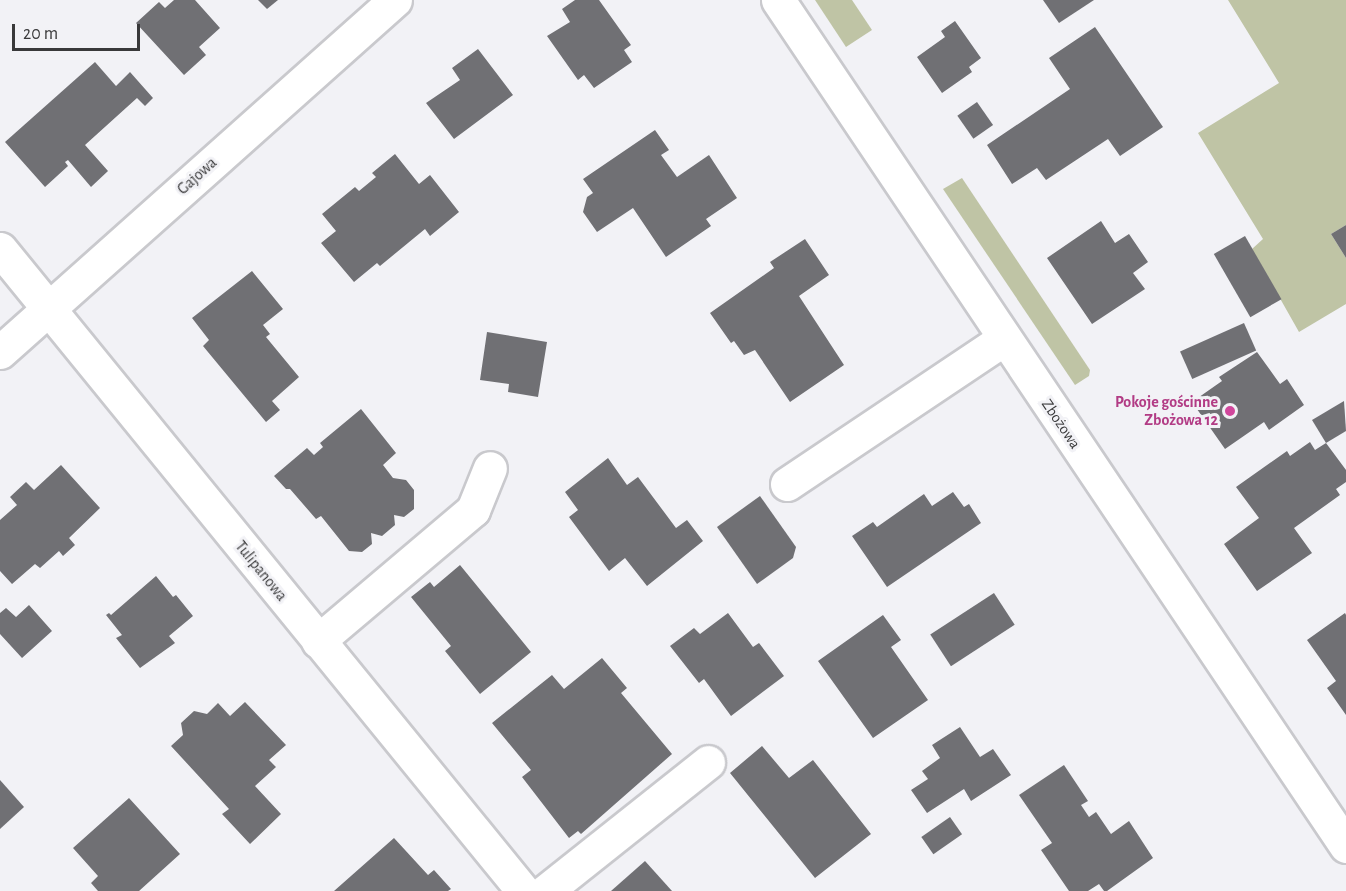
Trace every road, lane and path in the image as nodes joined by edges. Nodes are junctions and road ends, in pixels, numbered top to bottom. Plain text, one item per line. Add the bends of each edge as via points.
1 (395, 0) edge
2 (778, 0) edge
3 (0, 249) edge
4 (49, 308) junction
5 (1004, 339) junction
6 (0, 352) edge
7 (490, 468) dead end
8 (787, 484) dead end
9 (318, 641) junction
10 (708, 762) dead end
11 (1346, 846) edge
12 (523, 891) edge
13 (546, 891) edge

1 - 4 street, Gajowa
2 - 5 street, Zbożowa
3 - 4 street, Tulipanowa
4 - 6 street, Gajowa
4 - 9 street, Tulipanowa
5 - 8 street
5 - 11 street, Zbożowa
7 - 9 street via 473,510
9 - 12 street, Tulipanowa
10 - 13 street

